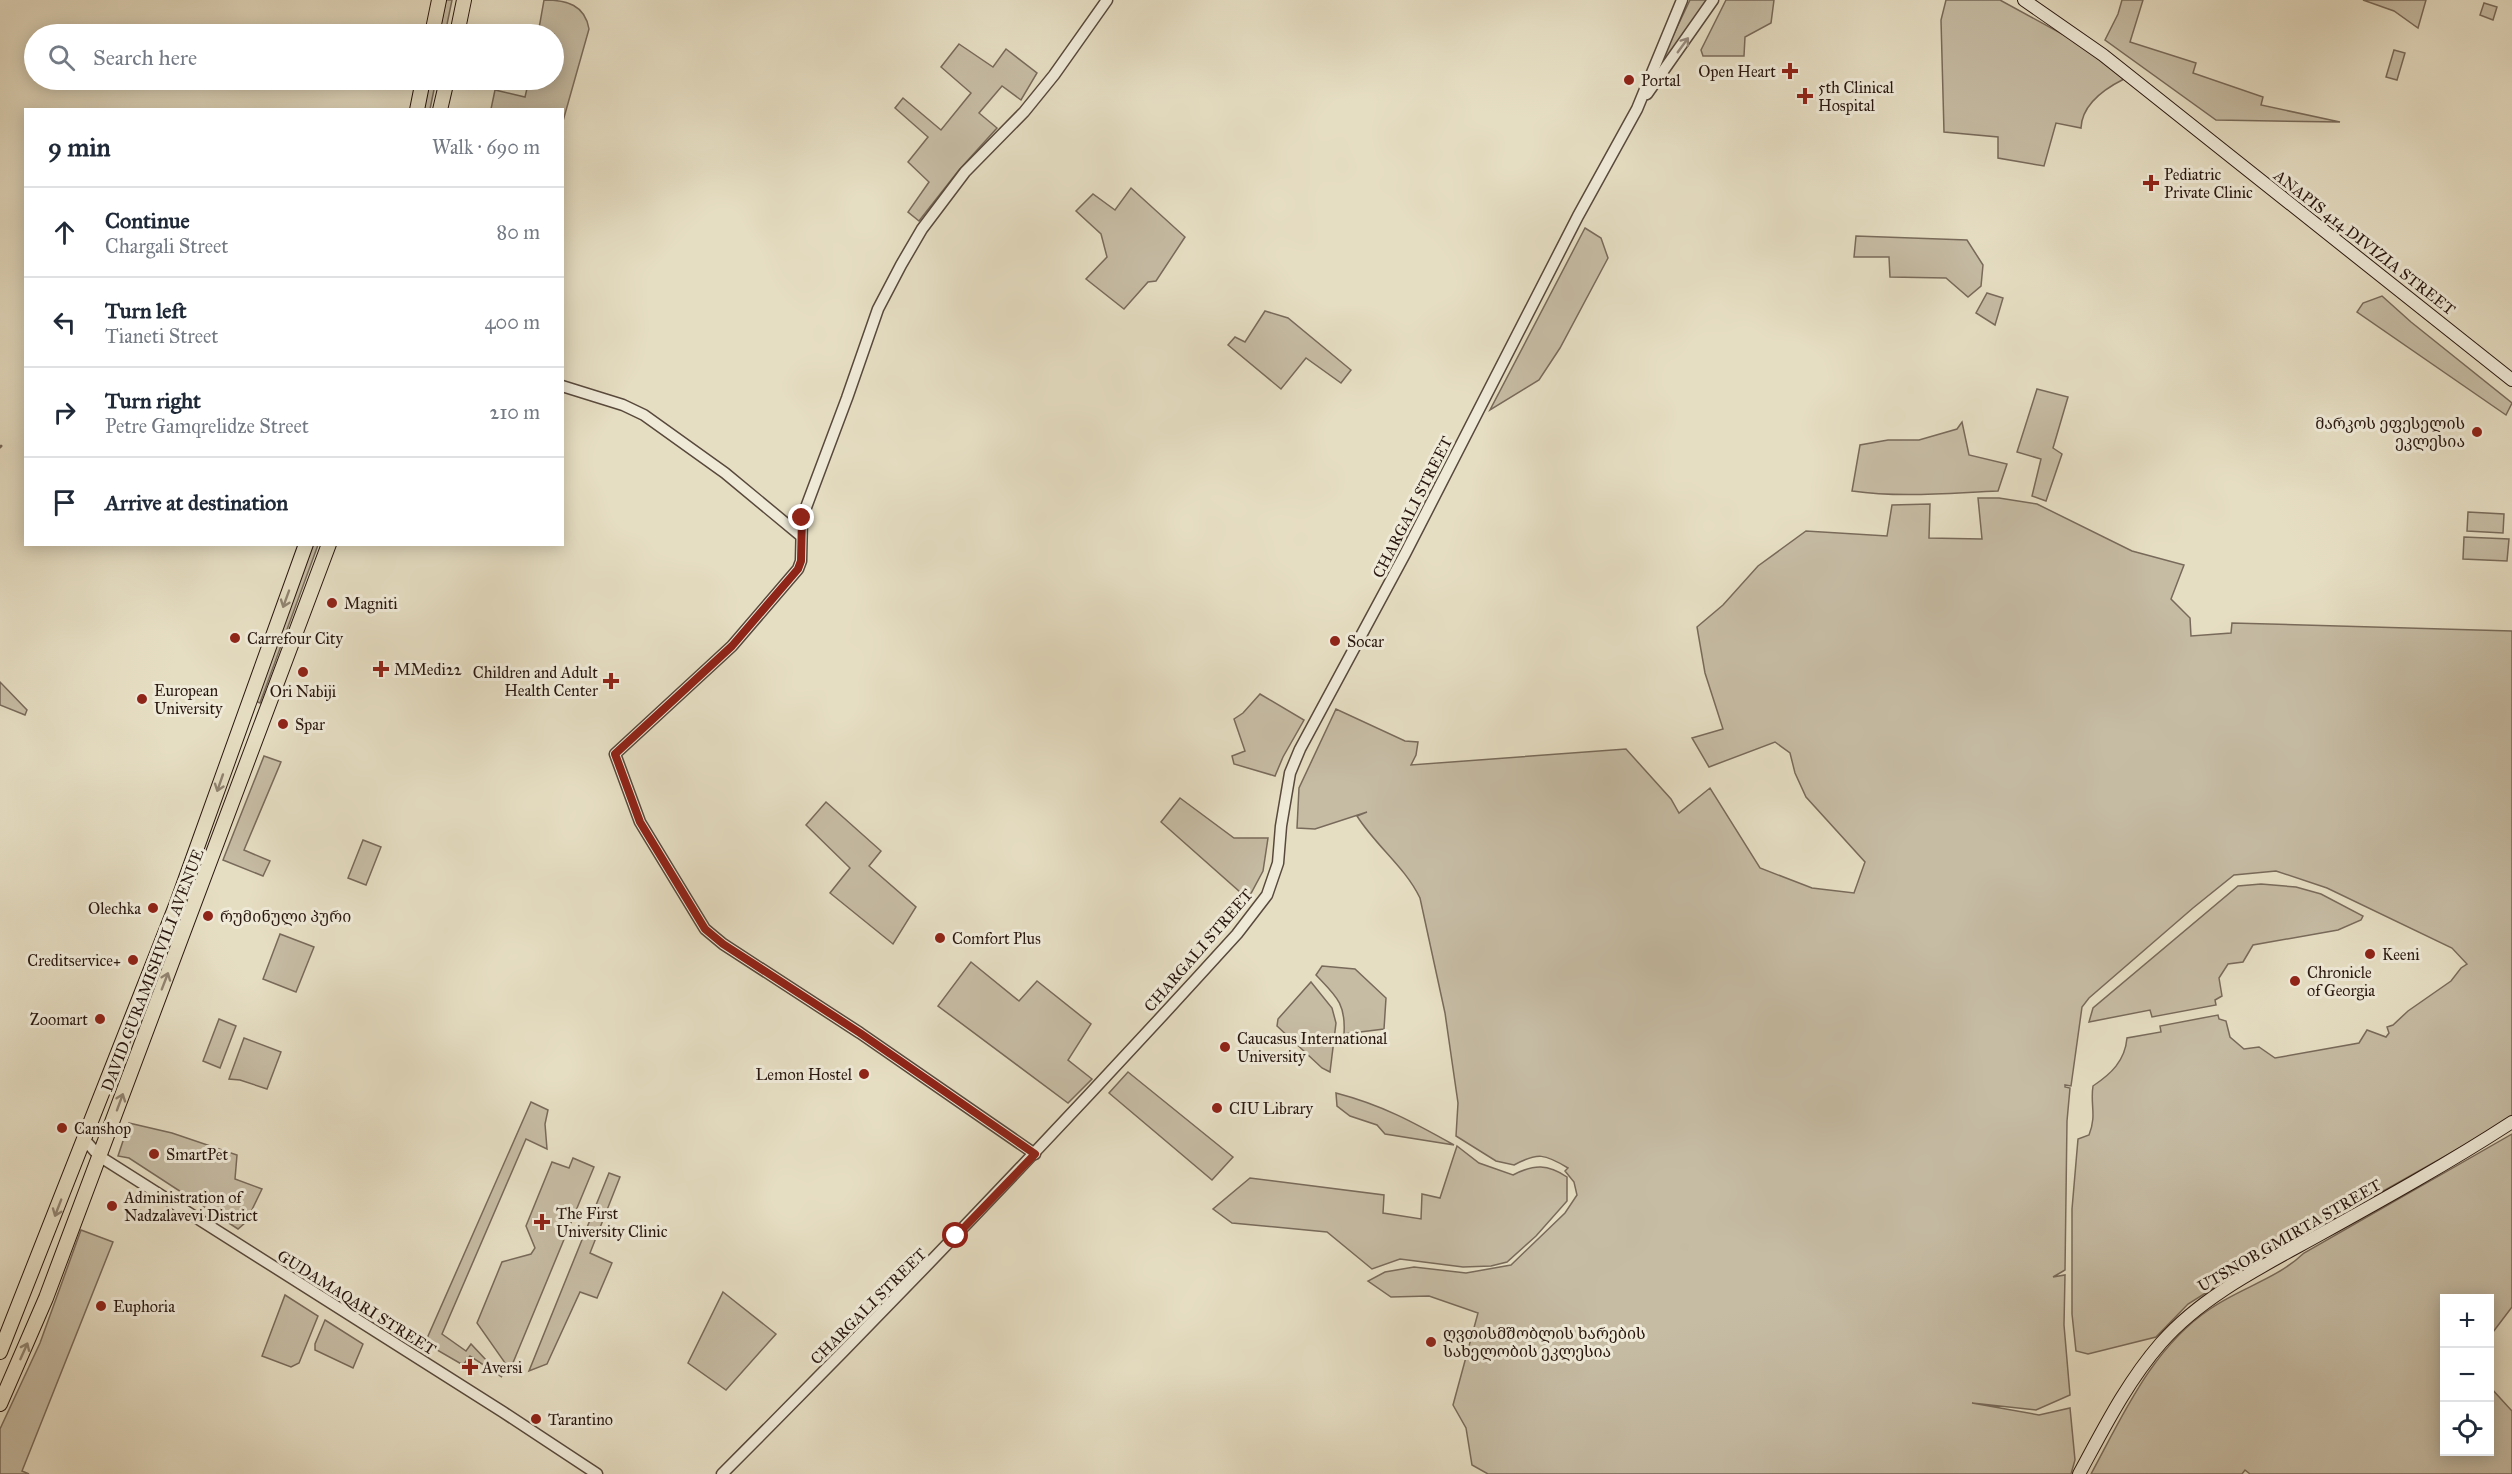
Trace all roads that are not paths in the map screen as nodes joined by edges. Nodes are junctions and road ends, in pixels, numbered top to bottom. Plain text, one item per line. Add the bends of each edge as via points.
1 (439, 0) edge
2 (465, 0) edge
3 (1107, 0) edge
4 (1682, 0) edge
5 (1713, 0) edge
6 (2024, 0) edge
7 (434, 24) edge
8 (459, 24) edge
9 (421, 90) edge
10 (445, 90) edge
11 (417, 108) edge
12 (440, 108) edge
13 (1637, 109) junction
14 (2512, 380) edge
15 (564, 387) edge
16 (801, 536) junction
17 (305, 546) edge
18 (328, 546) edge
19 (2512, 1122) edge
20 (84, 1138) junction
21 (78, 1154) junction
22 (1035, 1154) junction
23 (99, 1156) junction
24 (0, 1352) edge
25 (0, 1404) edge
26 (597, 1474) edge
27 (722, 1474) edge
28 (2079, 1474) edge

1 - 7 main road
2 - 8 main road
3 - 16 street via 1024,112 965,172 901,265 878,309 802,518
4 - 13 street, CHARGALI STREET
13 -> 5 street, CHARGALI STREET
6 - 14 main road, ANAPIS 414 DIVIZIA STREET via 2098,52
9 - 11 main road
10 - 12 main road
13 - 22 street, CHARGALI STREET via 1300,749 1290,772 1278,864 1267,895 1230,942
15 - 16 street via 644,415 725,473
16 - 22 street via 798,569 740,637 615,754 640,822 705,929
17 -> 20 main road, DAVID GURAMISHVILI AVENUE via 177,903
23 -> 18 main road, DAVID GURAMISHVILI AVENUE
19 - 28 main road, UTSNOB GMIRTA STREET via 2200,1306 2162,1341 2137,1374
20 - 21 main road, DAVID GURAMISHVILI AVENUE
20 - 23 street
21 - 23 street
21 -> 24 main road, DAVID GURAMISHVILI AVENUE
22 - 27 street, CHARGALI STREET
25 -> 23 main road, DAVID GURAMISHVILI AVENUE via 32,1335
23 - 26 street, GUDAMAQARI STREET

